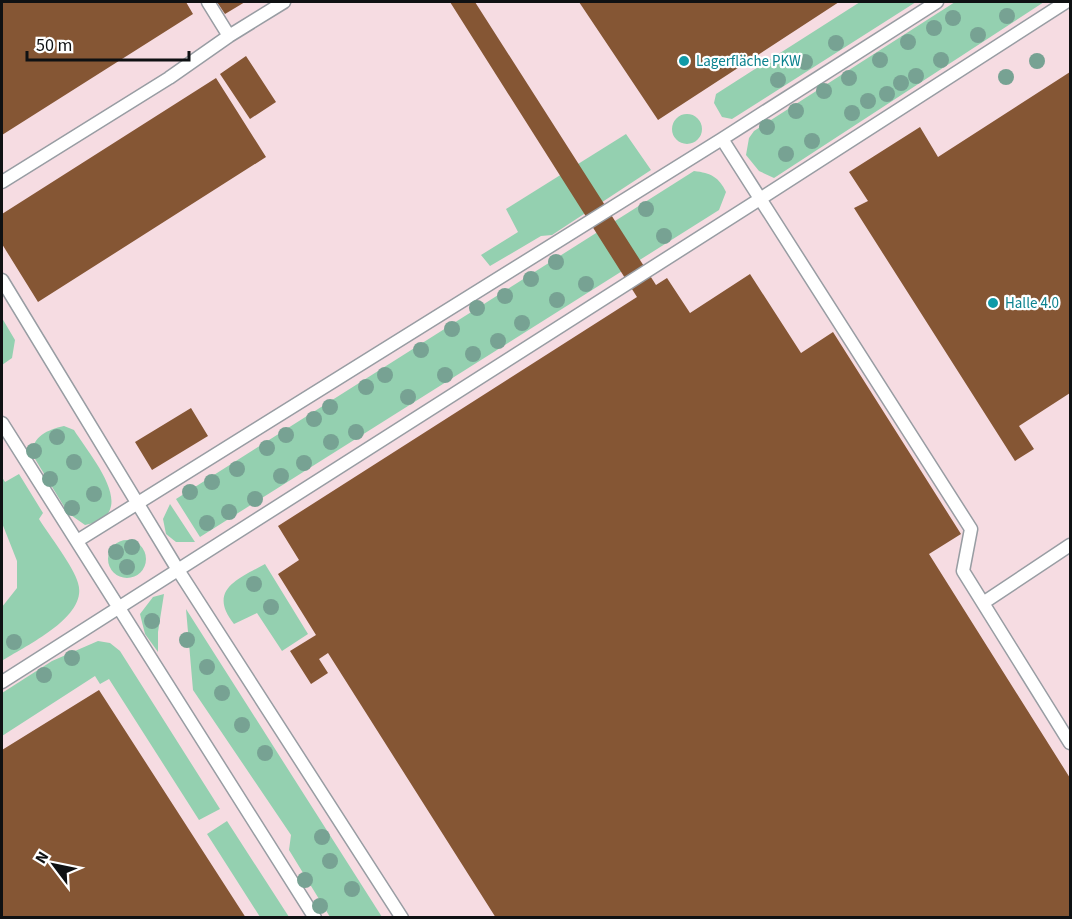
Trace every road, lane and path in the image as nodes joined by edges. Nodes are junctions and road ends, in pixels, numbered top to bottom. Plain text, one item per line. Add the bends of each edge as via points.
1 (208, 2) edge
2 (284, 2) edge
3 (937, 2) edge
4 (1066, 2) edge
5 (229, 36) junction
6 (722, 139) junction
7 (2, 182) edge
8 (760, 199) junction
9 (2, 280) edge
10 (2, 423) edge
11 (136, 502) junction
12 (77, 541) junction
13 (1071, 545) edge
14 (178, 570) junction
15 (983, 603) junction
16 (120, 608) junction
17 (2, 682) edge
18 (1071, 743) edge
19 (315, 918) edge
20 (402, 918) edge

1 - 5 lane
2 - 5 lane
3 - 6 lane
4 - 8 lane
5 - 7 lane
6 - 8 lane
6 - 11 lane
8 - 14 lane
8 - 15 lane via 971,529 963,571
9 - 11 lane
10 - 12 lane
11 - 12 lane
11 - 14 lane
12 - 16 lane
13 - 15 lane
14 - 16 lane
14 - 20 lane
15 - 18 lane
16 - 17 lane
16 - 19 lane

